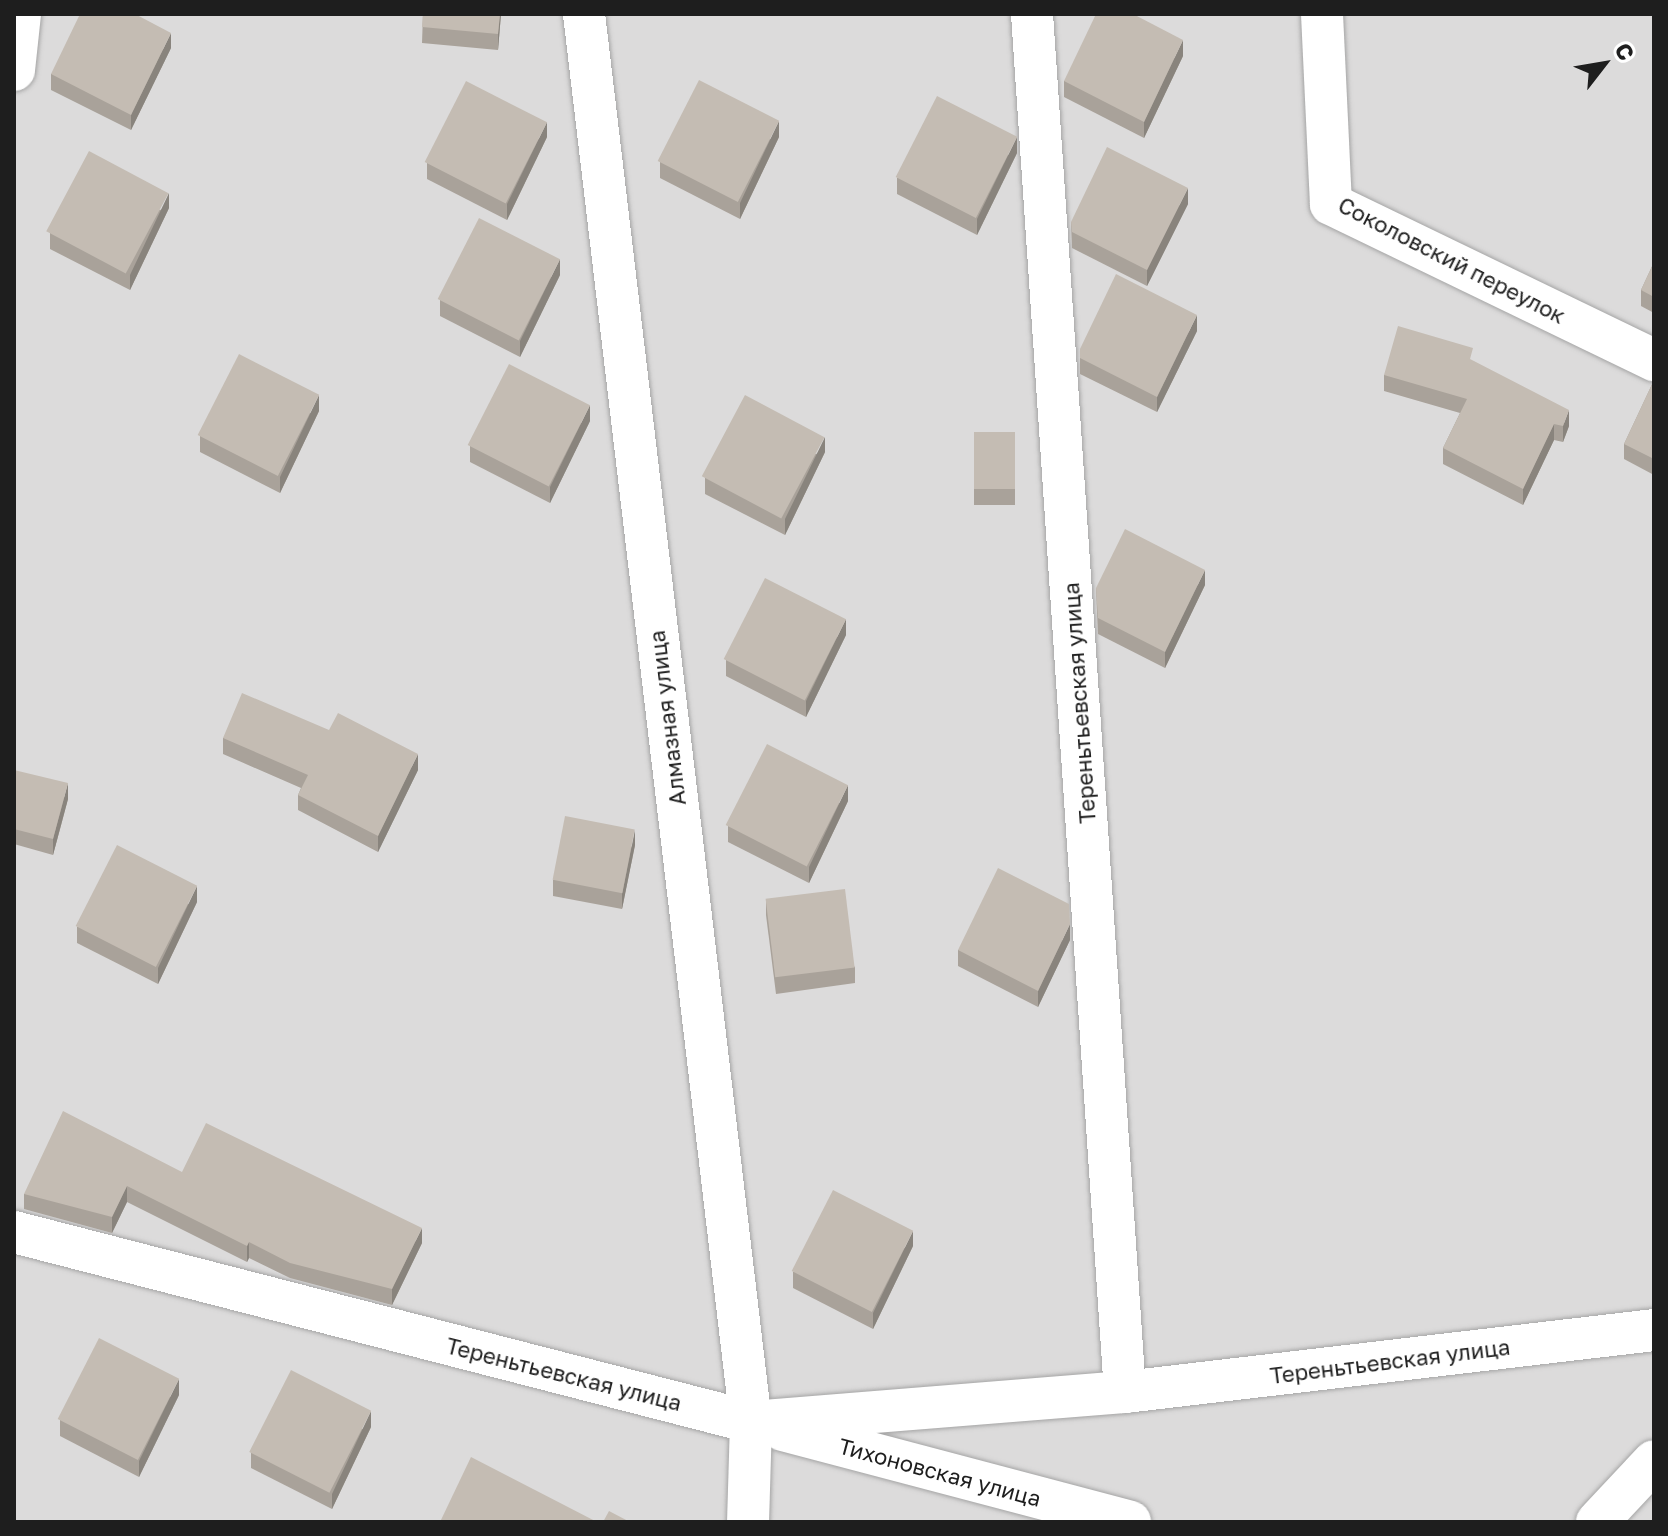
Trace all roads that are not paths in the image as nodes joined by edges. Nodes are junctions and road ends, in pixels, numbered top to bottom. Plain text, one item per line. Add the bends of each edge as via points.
1 (20, 14) edge
2 (584, 14) edge
3 (1032, 14) edge
4 (1322, 14) edge
5 (14, 70) edge
6 (1654, 360) edge
7 (14, 1232) edge
8 (1654, 1330) edge
9 (1125, 1392) junction
10 (751, 1422) junction
11 (1654, 1461) edge
12 (748, 1522) edge
13 (1130, 1522) edge
14 (1597, 1522) edge

1 - 5 street
2 - 10 street, Алмазная улица
3 - 9 street, Тереньтьевская улица
4 - 6 street, Соколовский переулок via 1331,204
7 - 10 street, Тереньтьевская улица
8 - 9 street, Тереньтьевская улица
9 - 10 street, Тереньтьевская улица
10 - 12 street, Алмазная улица
10 - 13 street, Тихоновская улица
11 - 14 street

